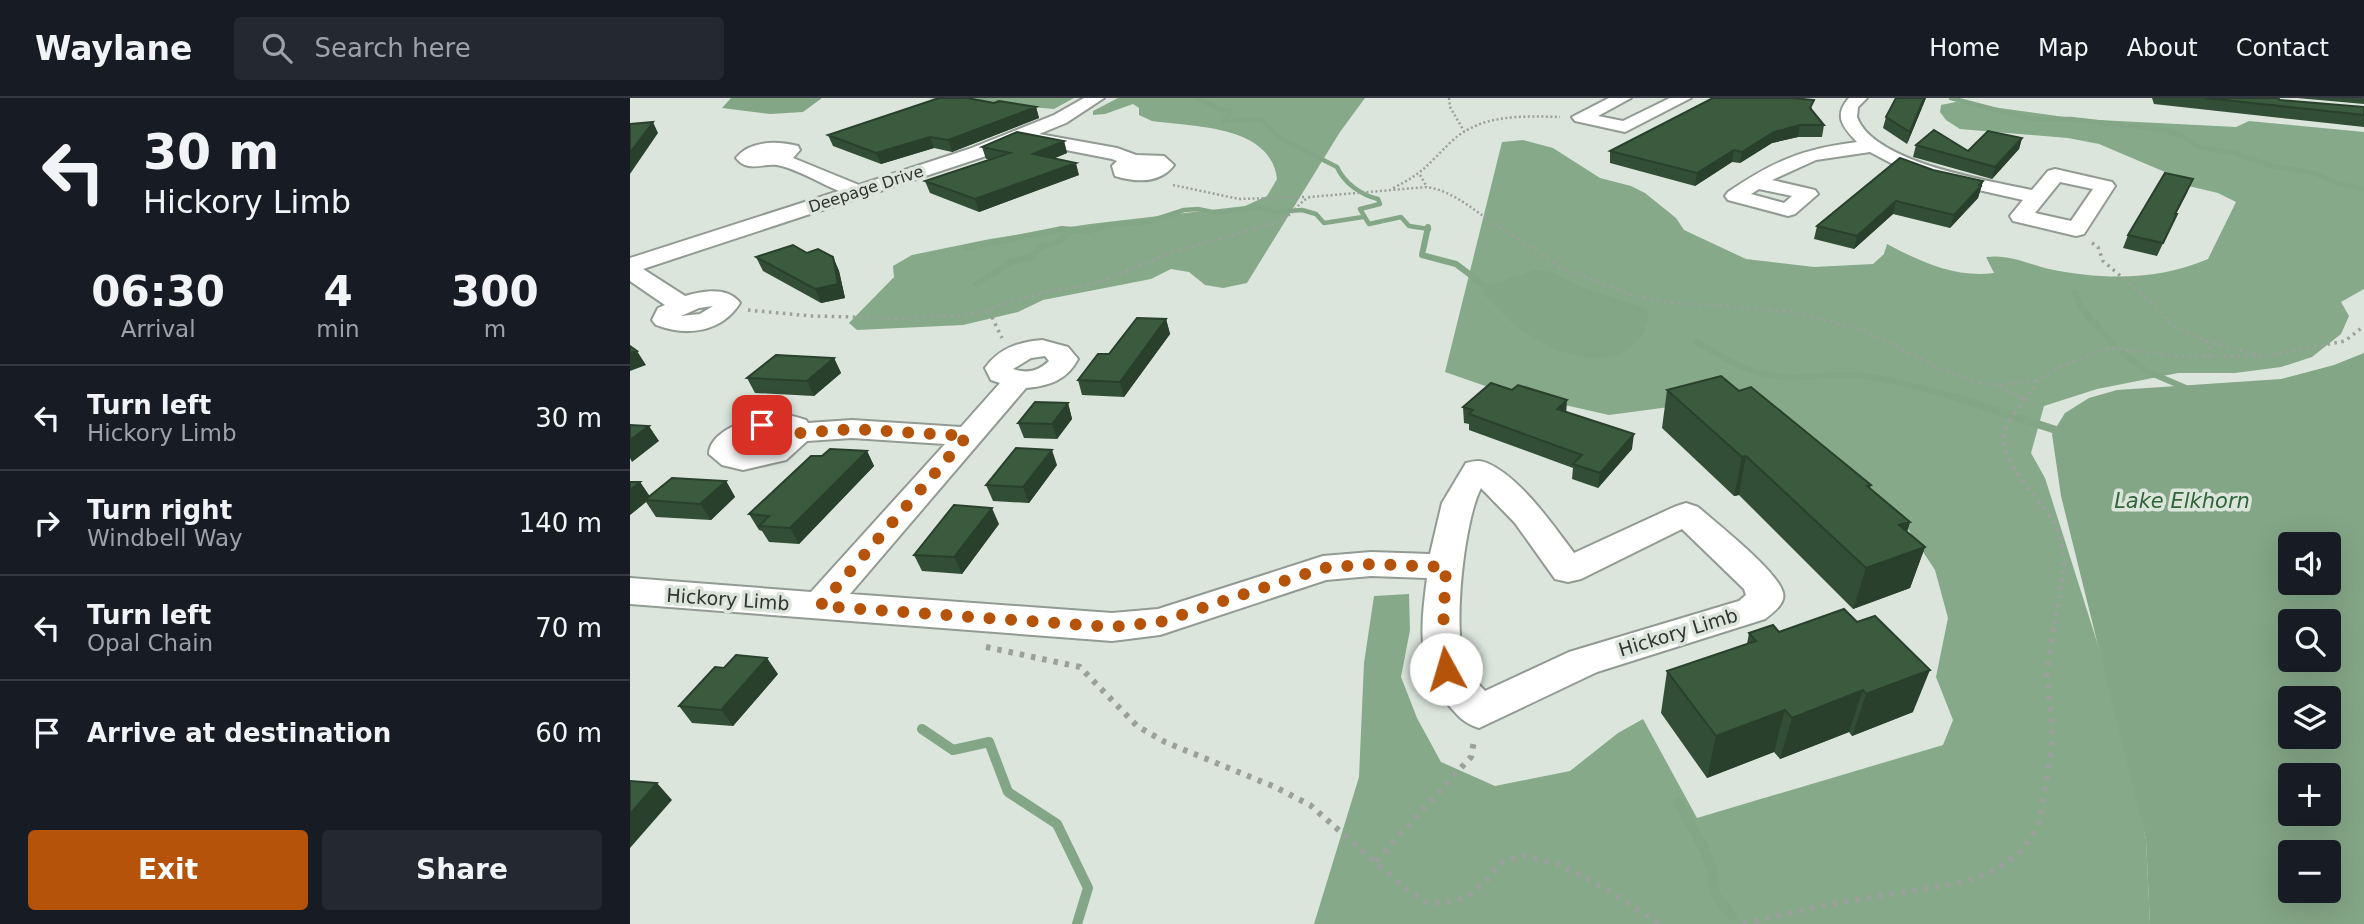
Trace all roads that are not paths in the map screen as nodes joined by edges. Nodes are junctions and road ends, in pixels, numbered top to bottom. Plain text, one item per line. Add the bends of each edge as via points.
1 (1096, 98) edge
2 (1623, 98) edge
3 (1684, 98) edge
4 (1859, 98) edge
5 (1020, 136) junction
6 (1872, 146) junction
7 (779, 159) dead end
8 (1136, 168) road end
9 (1756, 182) dead end
10 (859, 192) junction
11 (2037, 197) junction
12 (630, 266) edge
13 (630, 271) edge
14 (723, 312) road end
15 (1016, 368) road end
16 (799, 433) dead end
17 (967, 436) junction
18 (1446, 567) junction
19 (630, 591) edge
20 (820, 606) junction

1 - 5 street, Deepage Drive
2 - 3 street via 1581,117 1625,127
4 - 6 street via 1849,107 1849,121
5 - 8 street via 1117,154
5 - 10 street, Deepage Drive
6 - 9 street via 1808,155 1779,165
6 - 11 street via 1930,171
7 - 10 street
10 - 12 street, Deepage Drive
11 - 11 street via 2021,216 2076,229 2105,186 2054,175
13 - 14 street via 681,304 667,313 665,320 671,323 694,322
15 - 17 street
16 - 17 street via 852,429
17 - 20 street
18 - 18 street, Hickory Limb via 1442,652 1446,669 1479,712 1583,662 1752,610 1765,593 1758,581 1686,514 1568,570 1520,505 1477,470 1456,509
18 - 20 street, Hickory Limb via 1371,564 1323,568 1160,622 1112,627
19 - 20 street, Hickory Limb

